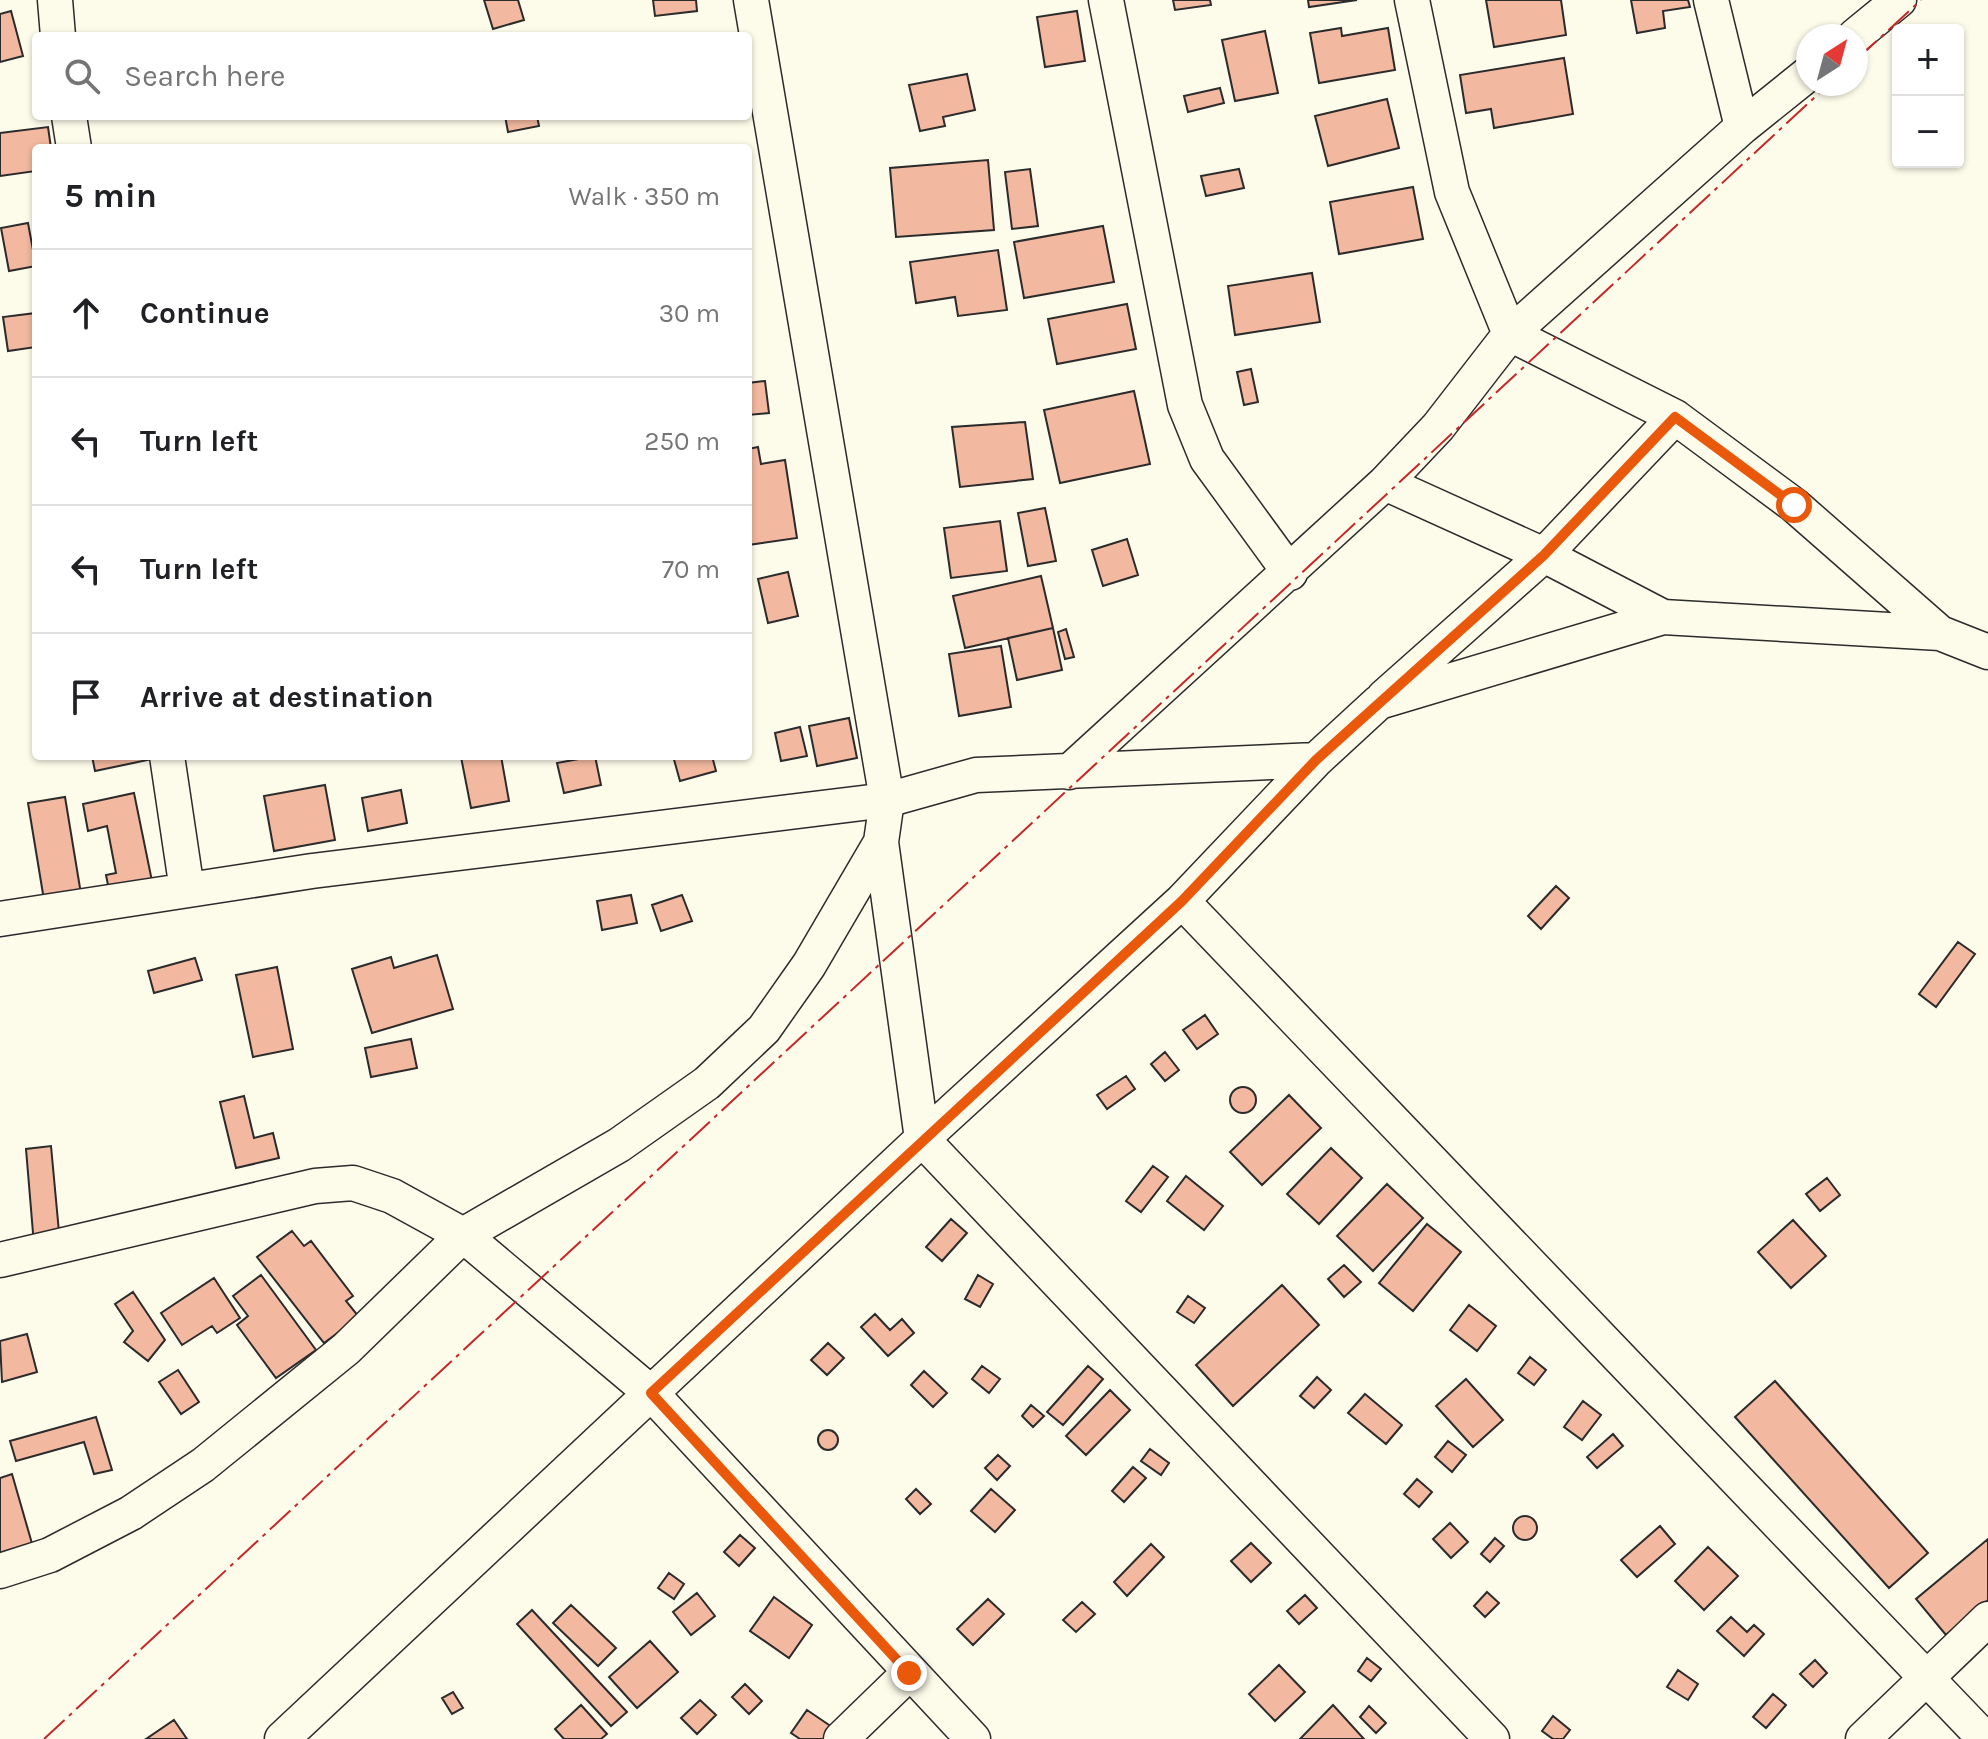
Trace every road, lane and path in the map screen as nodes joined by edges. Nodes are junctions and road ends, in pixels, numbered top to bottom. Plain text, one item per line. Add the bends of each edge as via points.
1 (55, 0) edge
2 (751, 0) edge
3 (1106, 0) edge
4 (1412, 0) edge
5 (1711, 0) edge
6 (1899, 0) edge
7 (1868, 25) edge
8 (58, 32) edge
9 (1796, 84) edge
10 (70, 120) edge
11 (1742, 127) junction
12 (73, 144) edge
13 (1510, 334) junction
14 (1675, 417) junction
15 (1385, 483) junction
16 (1544, 555) junction
17 (1290, 573) junction
18 (1663, 617) junction
19 (1940, 633) junction
20 (1988, 652) edge
21 (1379, 702) junction
22 (168, 760) edge
23 (1316, 760) junction
24 (1069, 772) junction
25 (887, 800) junction
26 (881, 842) junction
27 (187, 890) junction
28 (1182, 901) junction
29 (0, 919) edge
30 (922, 1139) junction
31 (463, 1235) junction
32 (0, 1260) edge
33 (651, 1393) junction
34 (0, 1571) edge
35 (1988, 1619) edge
36 (909, 1673) junction
37 (1925, 1677) junction
38 (282, 1739) edge
39 (841, 1739) edge
40 (973, 1739) edge
41 (1492, 1739) edge
42 (1863, 1739) edge
43 (1985, 1739) edge

1 - 8 street
2 - 25 street
3 - 17 street via 1185,405 1207,459
4 - 13 street via 1452,192
5 - 11 street
6 - 7 street
9 - 11 street
10 - 12 street
11 - 13 street
13 - 14 street
13 - 15 street via 1438,427
14 - 16 street
14 - 19 street via 1794,505
15 - 16 street
15 - 17 street
16 - 18 street
16 - 21 street
17 - 24 street
18 - 19 street
18 - 21 street
19 - 20 street
21 - 23 street
22 - 27 street
23 - 24 street
23 - 28 street
24 - 25 street via 976,775
25 - 26 street
25 - 27 street
26 - 30 street
26 - 31 street via 809,965 764,1029 707,1083 619,1145
27 - 29 street
28 - 30 street
28 - 37 street
30 - 33 street
30 - 41 street
31 - 32 street via 392,1196 353,1183 315,1186
31 - 33 street
31 - 34 street via 346,1349 203,1465 131,1513 50,1555
33 - 36 street
33 - 38 street
35 - 37 street
36 - 39 street
36 - 40 street
37 - 42 street
37 - 43 street

